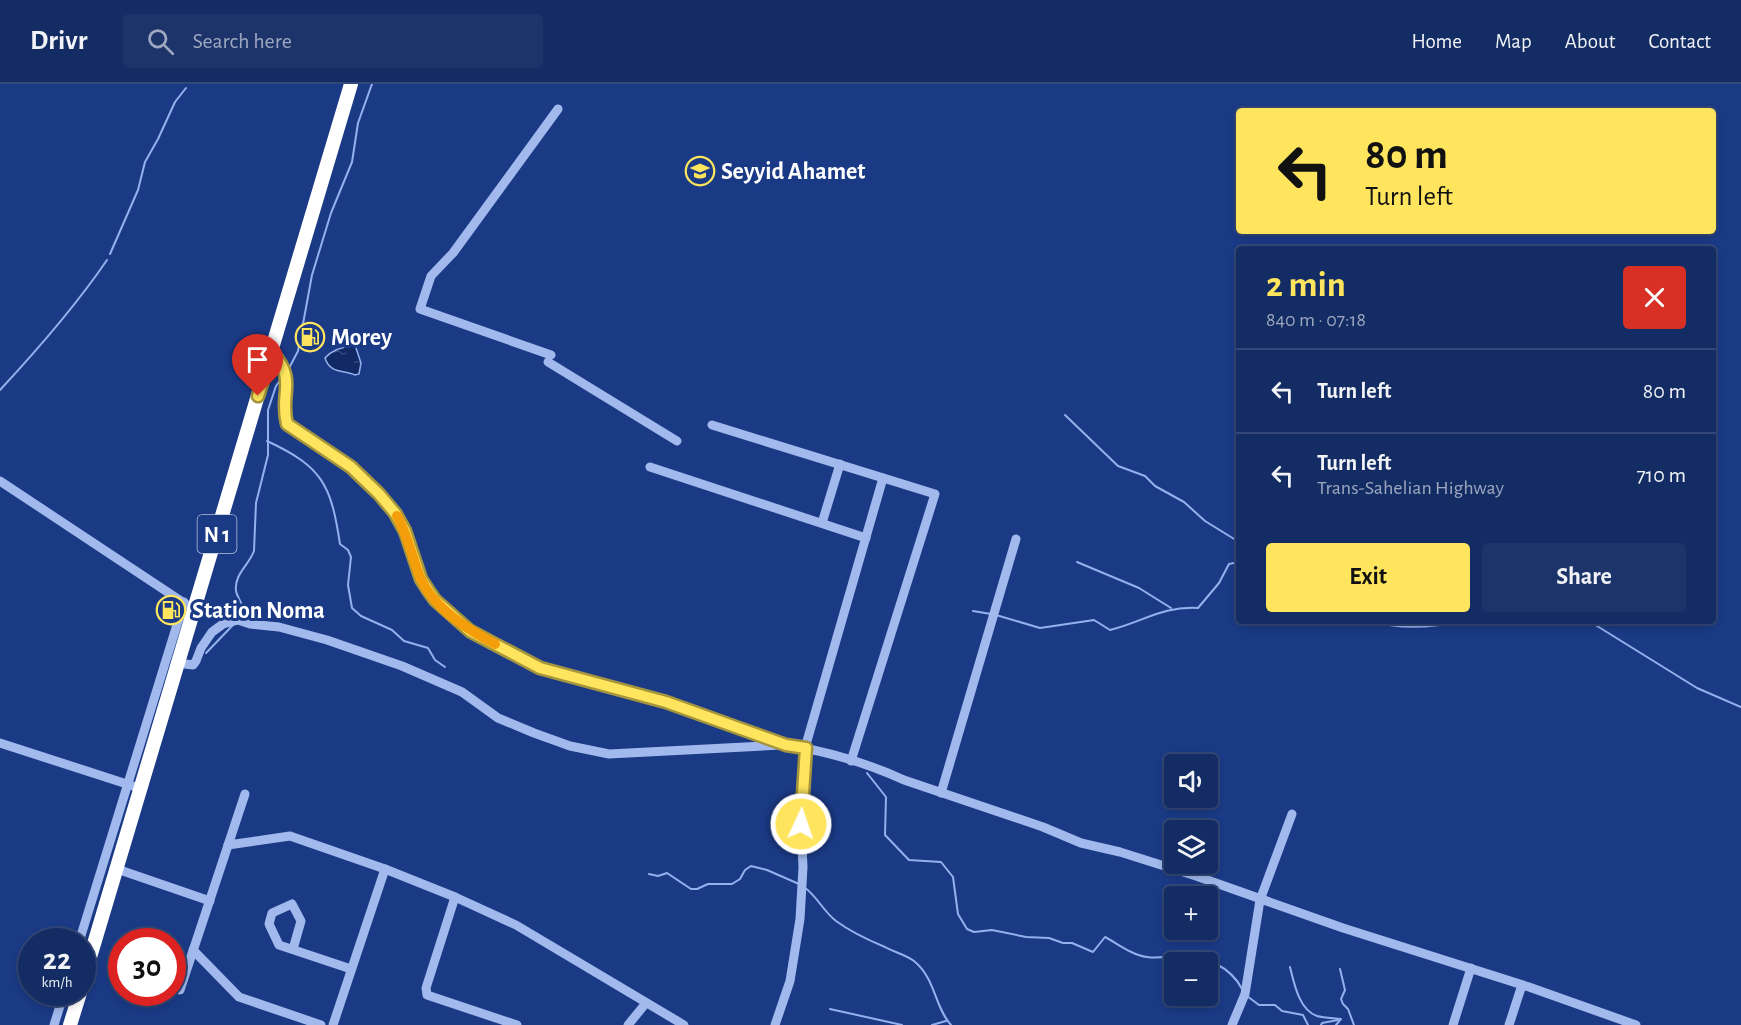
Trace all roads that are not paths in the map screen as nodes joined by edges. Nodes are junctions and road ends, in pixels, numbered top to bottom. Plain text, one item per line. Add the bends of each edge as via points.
1 (351, 84) edge
2 (558, 109) dead end
3 (272, 352) junction
4 (712, 424) dead end
5 (677, 441) dead end
6 (840, 464) junction
7 (650, 467) dead end
8 (883, 478) junction
9 (0, 481) edge
10 (822, 523) junction
11 (866, 538) junction
12 (1016, 539) dead end
13 (189, 606) junction
14 (178, 663) junction
15 (0, 743) edge
16 (786, 745) junction
17 (806, 748) junction
18 (851, 761) junction
19 (134, 786) junction
20 (941, 793) junction
21 (245, 795) dead end
22 (1292, 814) dead end
23 (228, 845) junction
24 (117, 869) junction
25 (385, 869) junction
26 (455, 897) junction
27 (1260, 900) junction
28 (210, 901) junction
29 (85, 928) edge
30 (96, 938) edge
31 (293, 949) junction
32 (193, 950) junction
33 (1471, 968) junction
34 (351, 969) junction
35 (186, 972) edge
36 (1522, 984) junction
37 (646, 1003) junction
38 (60, 1006) edge
39 (76, 1006) edge
40 (54, 1025) edge
41 (70, 1025) edge
42 (321, 1025) edge
43 (333, 1025) edge
44 (517, 1025) edge
45 (628, 1025) edge
46 (684, 1025) edge
47 (775, 1025) edge
48 (1232, 1025) edge
49 (1453, 1025) edge
50 (1509, 1025) edge
51 (1636, 1025) edge

1 - 3 highway, N 1
2 - 5 street via 453,253 431,276 420,309 549,358
3 - 13 highway, N 1
3 - 16 street via 287,380 287,424 351,467 379,494 405,531 421,579 430,593 470,631 540,668 666,702
4 - 6 street
6 - 8 street
6 - 10 street
7 - 10 street
8 - 11 street
8 - 18 street via 935,494
9 - 13 street
10 - 11 street
11 - 17 street
12 - 20 street
13 - 14 highway, N 1
13 - 19 street
14 - 16 street via 193,665 212,632 237,620 327,640 402,666 462,692 498,718 570,746 609,754
14 - 19 highway, N 1
15 - 19 street
16 - 17 street
17 - 18 street
17 - 47 street via 800,919 790,981
18 - 20 street
19 - 24 highway, N 1
19 - 29 street
20 - 27 street
21 - 23 street
22 - 27 street
23 - 25 street via 290,837
23 - 28 street
24 - 28 street
24 - 30 highway, N 1
25 - 26 street
25 - 34 street
26 - 37 street via 516,925
26 - 44 street via 427,995
27 - 33 street
27 - 48 street via 1245,994
28 - 32 street
31 - 31 street via 279,945 269,924 272,913 291,904 301,921
31 - 34 street
32 - 35 street
32 - 42 street via 239,997
33 - 36 street
33 - 49 street
34 - 43 street
36 - 50 street
36 - 51 street
37 - 45 street
37 - 46 street
38 - 40 street
39 - 41 highway

